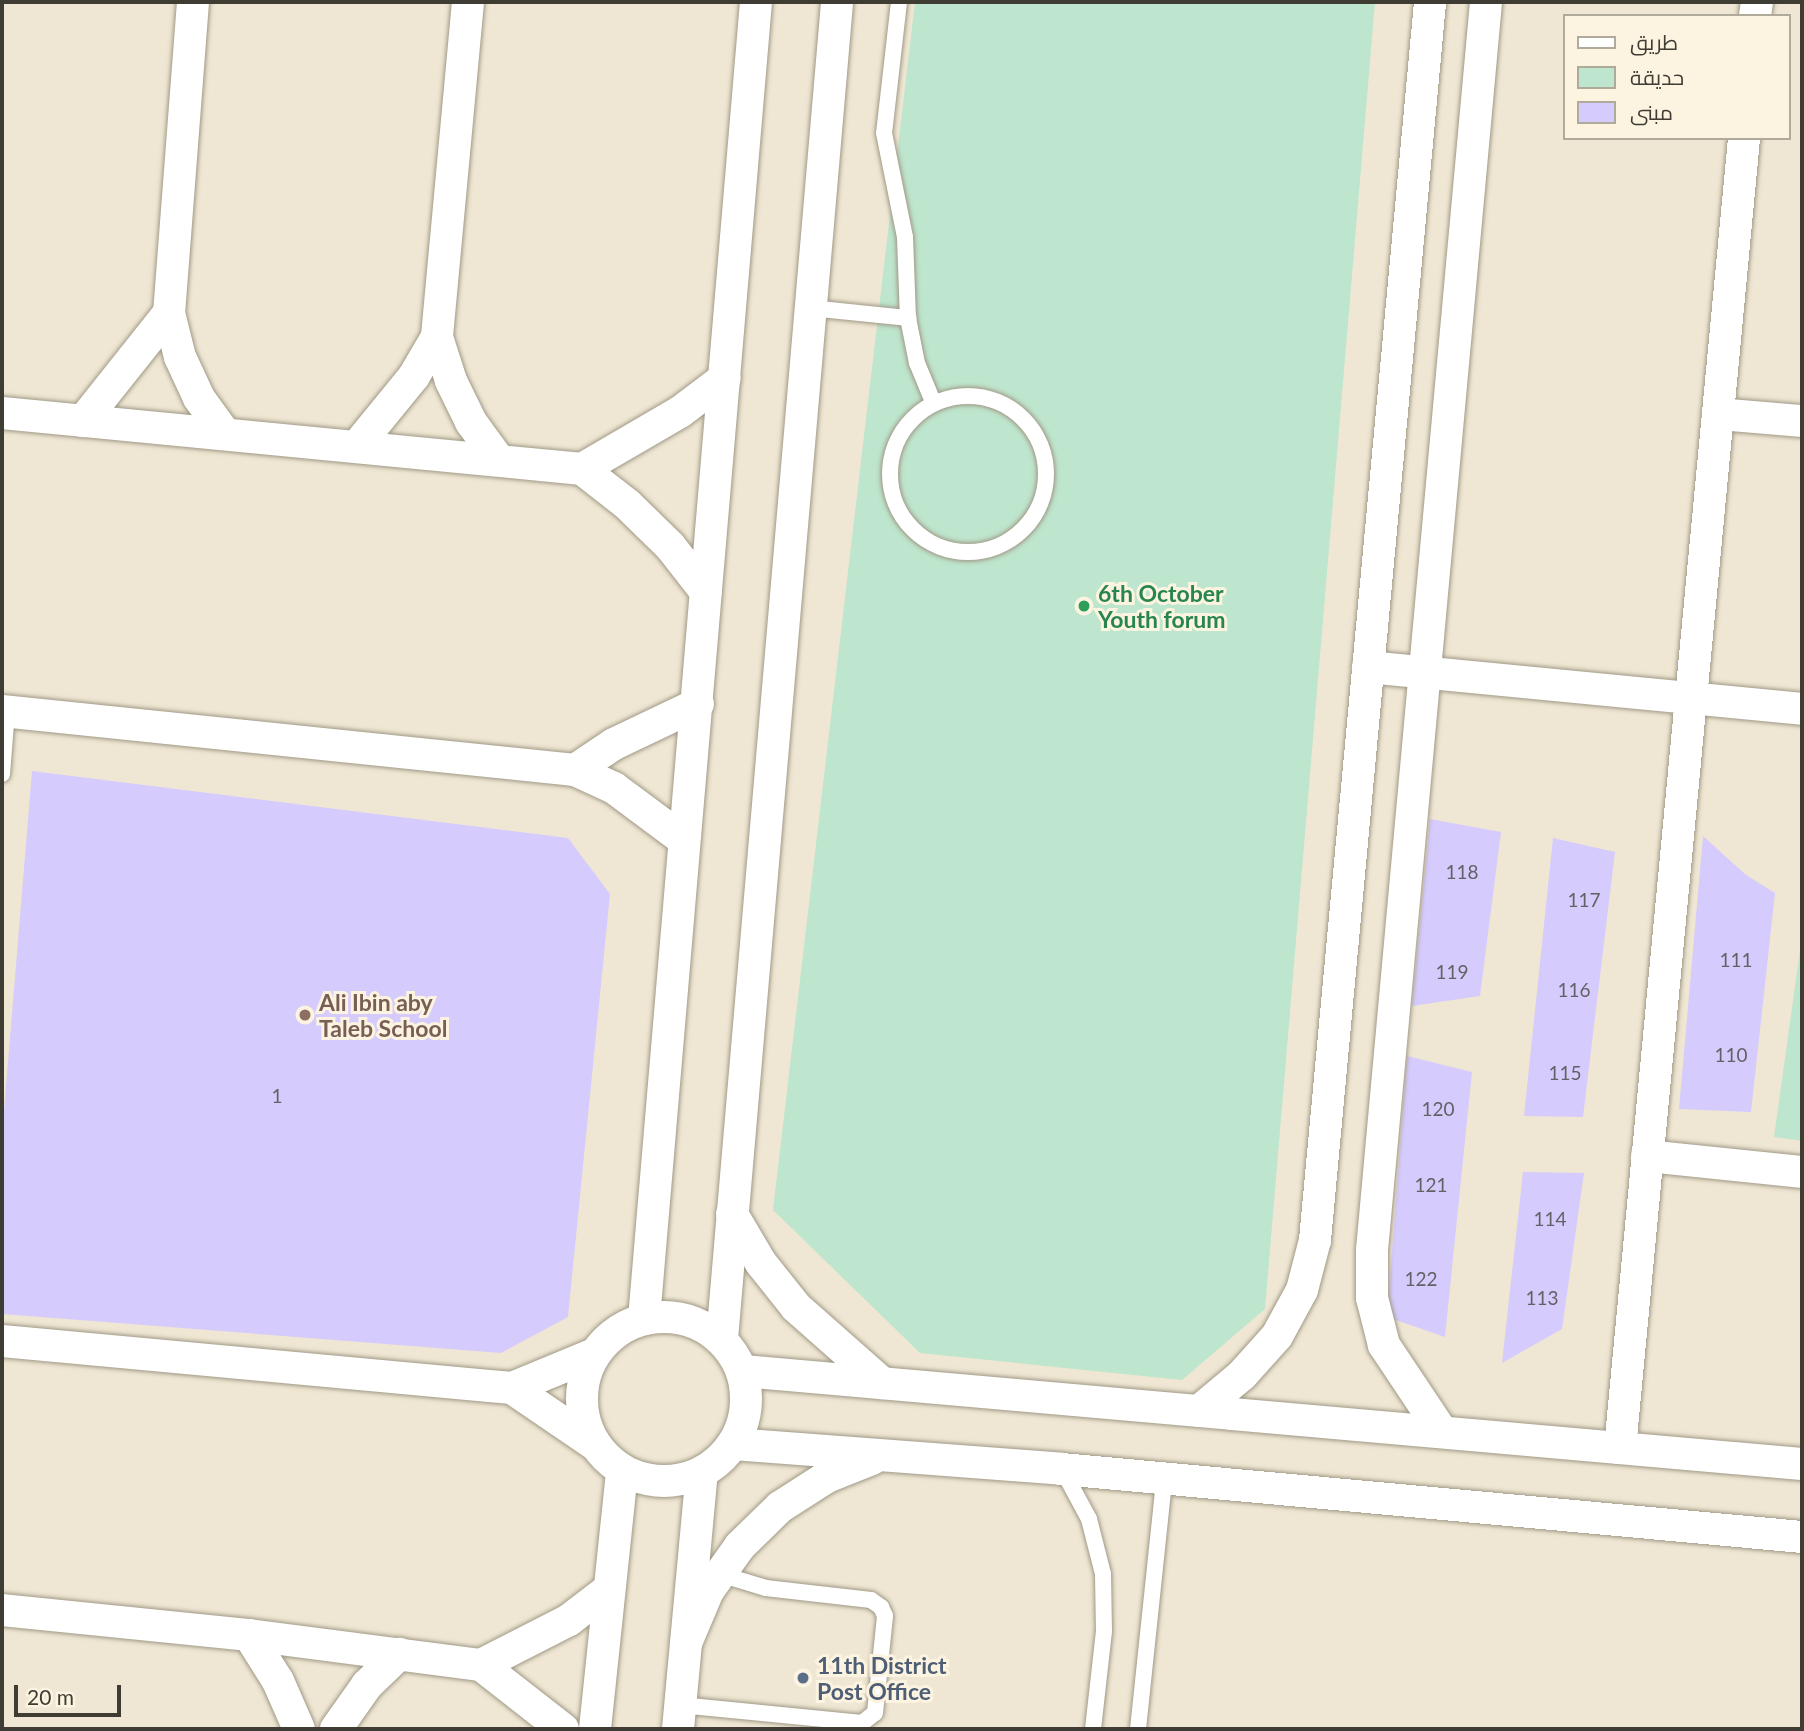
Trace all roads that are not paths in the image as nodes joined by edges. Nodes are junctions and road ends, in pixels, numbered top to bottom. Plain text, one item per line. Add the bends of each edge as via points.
1 (193, 2) edge
2 (468, 2) edge
3 (757, 2) edge
4 (837, 2) edge
5 (899, 2) edge
6 (1430, 2) edge
7 (1486, 2) edge
8 (1744, 140) edge
9 (811, 308) junction
10 (169, 313) junction
11 (908, 318) junction
12 (437, 337) junction
13 (725, 378) junction
14 (934, 404) junction
15 (2, 413) edge
16 (1718, 414) junction
17 (83, 421) junction
18 (1802, 421) edge
19 (225, 434) junction
20 (358, 446) junction
21 (498, 459) junction
22 (582, 469) junction
23 (706, 592) junction
24 (1368, 667) junction
25 (1425, 673) junction
26 (1691, 699) junction
27 (698, 704) junction
28 (1802, 709) edge
29 (4, 711) edge
30 (575, 770) junction
31 (2, 774) edge
32 (684, 841) junction
33 (1647, 1156) junction
34 (1802, 1171) edge
35 (732, 1214) junction
36 (644, 1319) junction
37 (722, 1339) junction
38 (2, 1341) edge
39 (594, 1354) junction
40 (743, 1371) junction
41 (882, 1384) junction
42 (512, 1388) junction
43 (1199, 1411) junction
44 (1442, 1432) junction
45 (594, 1444) junction
46 (733, 1444) junction
47 (1620, 1448) junction
48 (878, 1457) junction
49 (1802, 1464) edge
50 (1062, 1469) junction
51 (622, 1470) junction
52 (702, 1472) junction
53 (1164, 1482) junction
54 (1802, 1537) edge
55 (720, 1574) junction
56 (608, 1590) junction
57 (2, 1610) edge
58 (249, 1635) junction
59 (686, 1643) junction
60 (399, 1654) junction
61 (481, 1665) junction
62 (679, 1717) edge
63 (299, 1729) edge
64 (336, 1729) edge
65 (563, 1729) edge
66 (596, 1729) edge
67 (1093, 1729) edge
68 (1138, 1729) edge

1 - 10 street
2 - 12 street
3 - 13 street
4 - 9 street
5 - 11 lane via 884,133 905,237
6 - 24 street
7 - 25 street
8 - 16 street
9 - 11 lane
9 - 35 street
10 - 17 street
10 - 19 street via 180,357 199,398
11 - 14 lane via 916,363
12 - 20 street via 414,376
12 - 21 street via 471,422
13 - 22 street via 680,412
13 - 23 street
14 - 14 lane via 917,415 894,448 890,488 897,508 908,525 941,548 971,552 1001,545 1025,526 1041,500 1045,470 1038,440 1027,423 994,400 964,397
15 - 17 street
16 - 18 street
16 - 26 street
17 - 19 street
19 - 20 street
20 - 21 street
21 - 22 street
22 - 23 street via 670,546
23 - 27 street
24 - 25 street
24 - 43 street via 1315,1240 1302,1290 1277,1336 1242,1375
25 - 26 street
25 - 44 street via 1372,1250 1372,1298 1384,1345
26 - 28 street
26 - 33 street
27 - 30 street via 614,744
27 - 32 street
29 - 30 street
29 - 31 lane
30 - 32 street via 614,788
32 - 36 street
33 - 34 street
33 - 47 street
35 - 37 street
35 - 41 street via 761,1263 796,1307
36 - 37 street via 672,1317 698,1323
36 - 39 street via 625,1326
37 - 40 street
38 - 42 street
39 - 42 street
39 - 45 street via 583,1394 583,1414
40 - 41 street
40 - 46 street via 747,1400
41 - 43 street
42 - 45 street
43 - 44 street
44 - 47 street
45 - 51 street
46 - 48 street
46 - 52 street
47 - 49 street
48 - 50 street
48 - 55 street via 827,1477 779,1507
50 - 53 street
50 - 67 lane via 1089,1519 1103,1574 1104,1631
51 - 52 street via 648,1480 676,1480
51 - 56 street
52 - 59 street
53 - 54 street
53 - 68 lane
55 - 59 street
55 - 62 lane via 766,1588 871,1600 881,1607 885,1616 875,1713 862,1723
56 - 61 street via 569,1620
56 - 66 street
57 - 58 street
58 - 60 street
58 - 63 street via 278,1681
59 - 62 street
60 - 61 street
60 - 64 street via 367,1685
61 - 65 street

